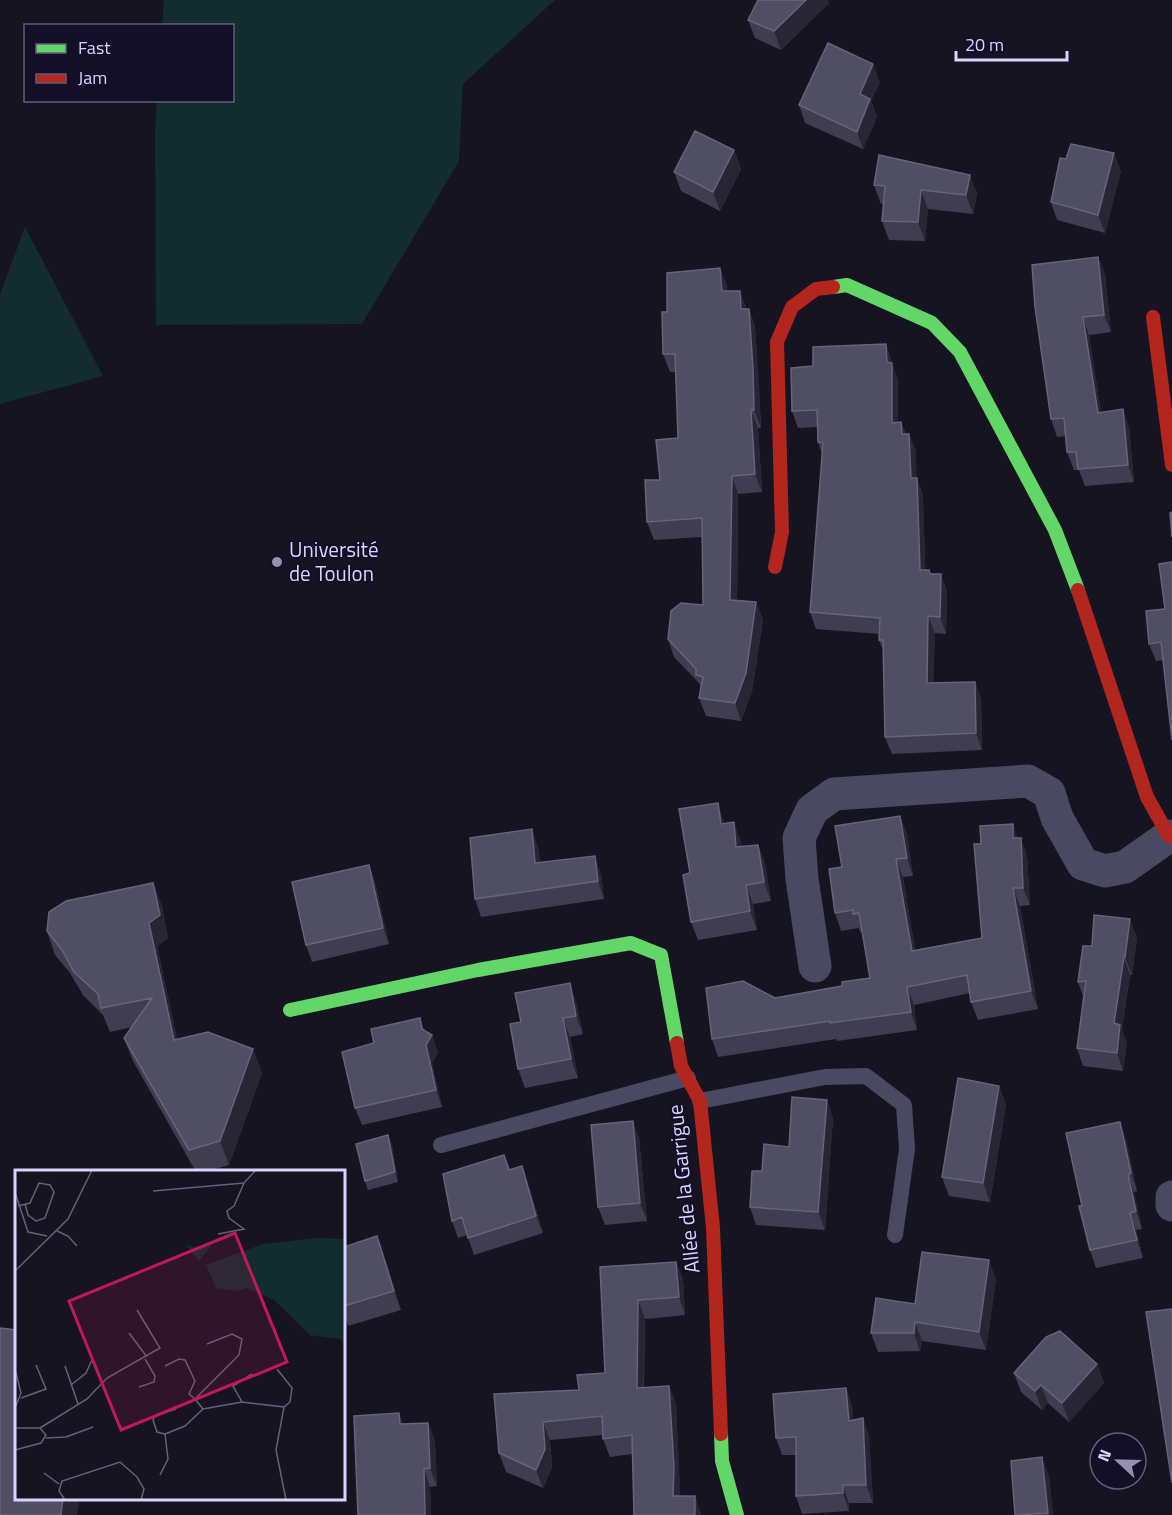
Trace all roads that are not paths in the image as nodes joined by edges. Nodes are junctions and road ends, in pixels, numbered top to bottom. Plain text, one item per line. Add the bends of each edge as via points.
1 (1153, 317) dead end
2 (1172, 465) edge
3 (775, 567) dead end
4 (1170, 836) edge
5 (815, 966) dead end
6 (290, 1010) dead end
7 (688, 1078) junction
8 (700, 1101) junction
9 (441, 1145) dead end
10 (1172, 1197) edge
11 (1172, 1205) edge
12 (895, 1235) dead end
13 (737, 1515) edge

1 - 2 street
3 - 4 street via 782,531 777,342 792,307 816,289 847,285 932,323 960,352 1055,530 1147,797
4 - 5 street via 1125,867 1104,871 1083,864 1057,818 1049,793 1028,781 834,794 812,810 799,838 801,879
6 - 7 street, Allée de la Garrigue via 478,970 631,943 661,954 681,1066
7 - 8 street, Allée de la Garrigue
7 - 9 lane
8 - 12 lane via 825,1077 866,1076 904,1105 907,1149
8 - 13 street, Allée de la Garrigue via 713,1228 722,1461
10 - 11 street

